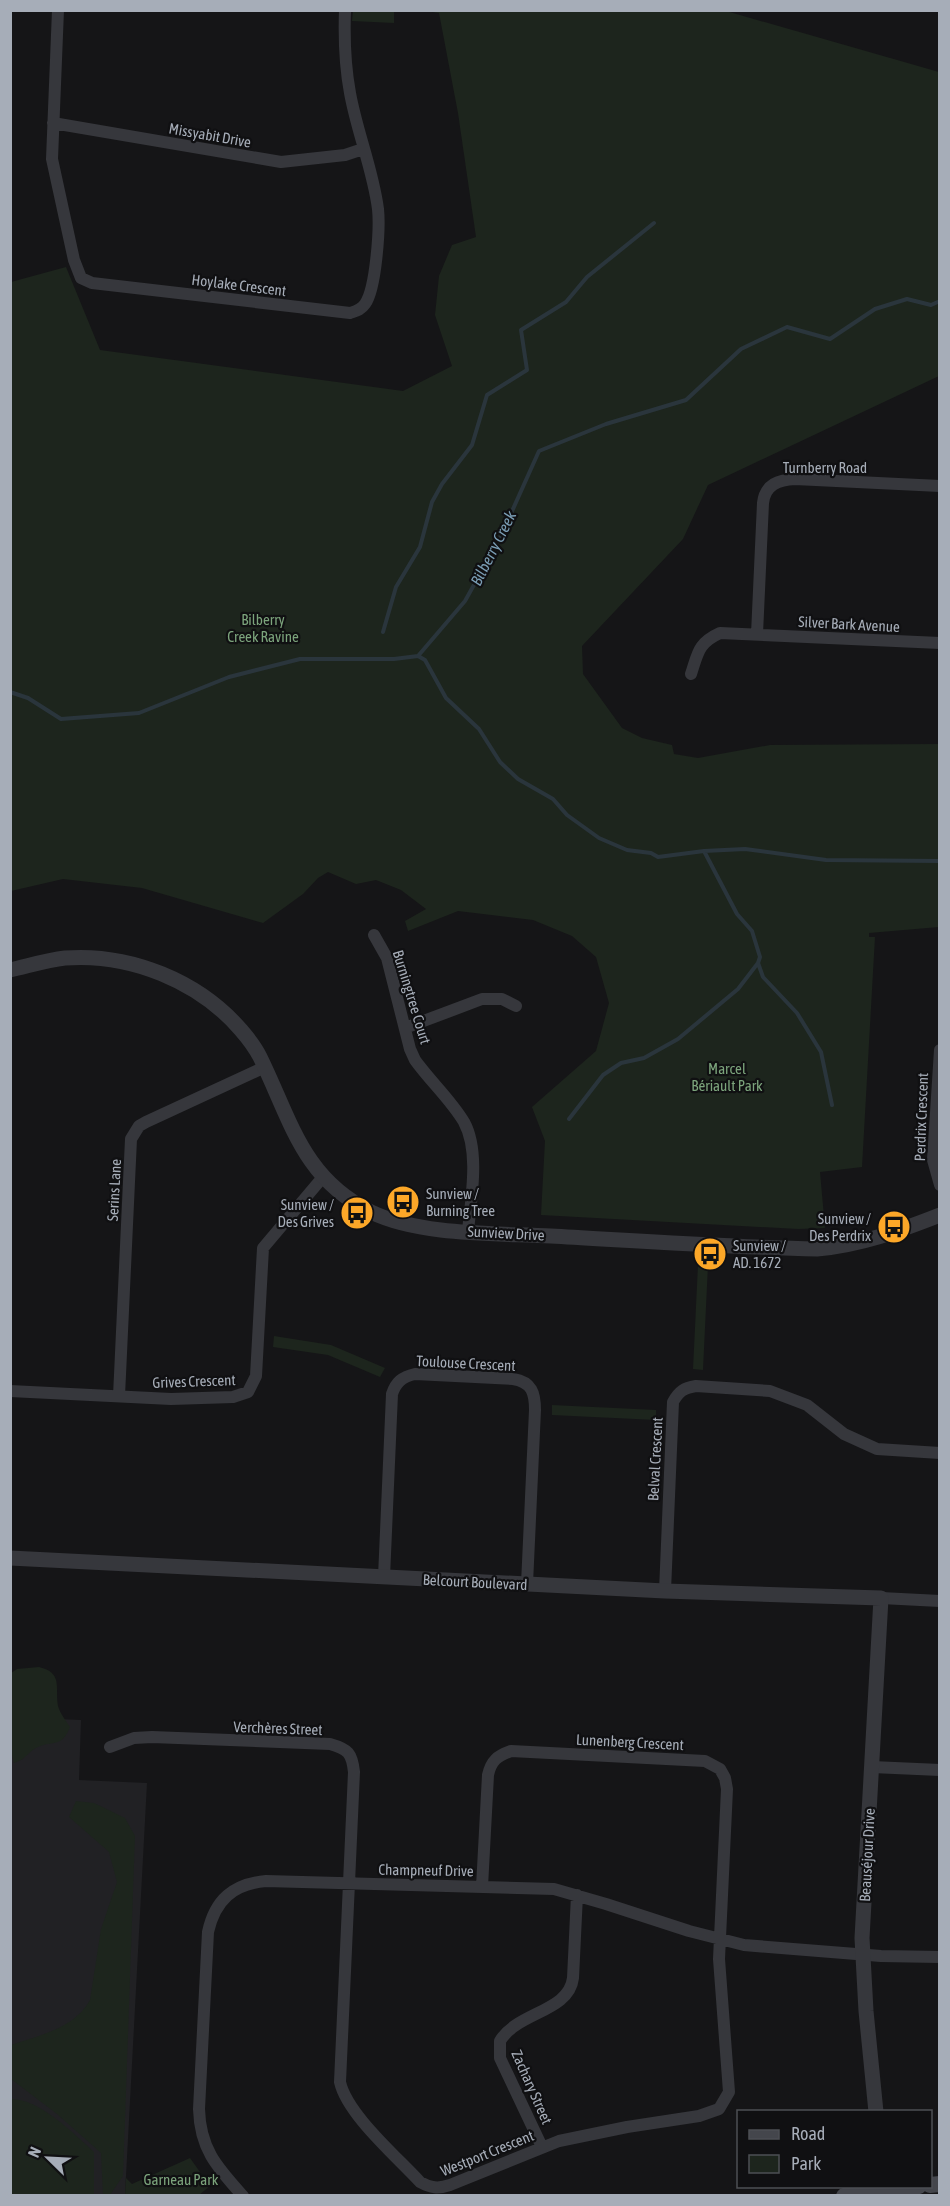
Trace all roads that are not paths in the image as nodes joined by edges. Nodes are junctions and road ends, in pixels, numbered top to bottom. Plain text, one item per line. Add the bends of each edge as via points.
1 (58, 10) edge
2 (345, 10) edge
3 (53, 123) junction
4 (363, 149) junction
5 (939, 486) edge
6 (757, 634) junction
7 (939, 644) edge
8 (691, 674) dead end
9 (374, 935) dead end
10 (10, 970) edge
11 (516, 1006) dead end
12 (405, 1028) junction
13 (939, 1050) edge
14 (265, 1067) junction
15 (323, 1177) junction
16 (939, 1185) edge
17 (939, 1215) edge
18 (468, 1231) junction
19 (10, 1391) edge
20 (119, 1396) junction
21 (939, 1454) edge
22 (10, 1558) edge
23 (384, 1577) junction
24 (527, 1584) junction
25 (665, 1591) junction
26 (881, 1599) junction
27 (939, 1601) edge
28 (110, 1747) dead end
29 (872, 1767) junction
30 (939, 1770) edge
31 (350, 1883) junction
32 (482, 1887) junction
33 (577, 1895) junction
34 (720, 1940) junction
35 (863, 1954) junction
36 (939, 1957) edge
37 (876, 2110) edge
38 (542, 2147) junction
39 (910, 2188) edge
40 (883, 2191) edge
41 (243, 2196) edge
42 (844, 2196) edge

1 - 3 street, Hoylake Crescent
2 - 4 street, Hoylake Crescent via 345,65
3 - 4 street, Missyabit Drive via 281,162 345,155
3 - 4 street, Hoylake Crescent via 52,159 81,278 338,312 360,310 374,277 378,211
5 - 6 street, Turnberry Road via 781,480 766,490
6 - 7 street, Silver Bark Avenue
6 - 8 street, Silver Bark Avenue via 720,633 706,639
9 - 12 street, Burningtree Court via 387,957
10 - 14 street, Sunview Drive via 64,958 87,958 128,963 162,974 230,1017
11 - 12 street via 502,999 482,999
12 - 18 street, Burningtree Court via 415,1060 463,1121 470,1136 473,1155
13 - 16 street, Perdrix Crescent via 933,1160
14 - 15 street, Sunview Drive via 297,1141
14 - 20 street, Serins Lane via 146,1122 131,1138
15 - 18 street, Sunview Drive via 357,1204 382,1217 423,1227
15 - 20 street, Grives Crescent via 263,1248 256,1376 248,1392 202,1399
17 - 18 street, Sunview Drive via 877,1239 817,1249
19 - 20 street, Grives Crescent
21 - 25 street, Belval Crescent via 877,1449 844,1434 807,1404 770,1391 685,1388 673,1402
22 - 23 street, Belcourt Boulevard
23 - 24 street, Belcourt Boulevard
23 - 24 street, Toulouse Crescent via 392,1394 405,1376 426,1375 520,1380 535,1395
24 - 25 street, Belcourt Boulevard
25 - 26 street, Belcourt Boulevard
26 - 27 street, Belcourt Boulevard
26 - 29 street, Beauséjour Drive
28 - 31 street, Verchères Street via 134,1738 152,1737 330,1744 344,1748 353,1761 354,1772
29 - 30 street
29 - 35 street, Beauséjour Drive
31 - 32 street, Champneuf Drive
31 - 38 street, Westport Crescent via 340,2072 347,2102 428,2187 450,2185
31 - 41 street, Champneuf Drive via 251,1883 228,1895 211,1918 199,2123 212,2159
32 - 33 street, Champneuf Drive via 554,1889
32 - 34 street, Lunenberg Crescent via 488,1775 494,1760 501,1755 511,1751 705,1761 720,1769 727,1790
33 - 34 street, Champneuf Drive
33 - 38 street, Zachary Street via 570,1991 514,2025 500,2041 500,2058
34 - 35 street, Champneuf Drive via 769,1948
34 - 38 street, Westport Crescent via 729,2092 719,2109
35 - 36 street, Champneuf Drive
35 - 37 street, Beauséjour Drive
39 - 40 main road
40 - 42 main road

